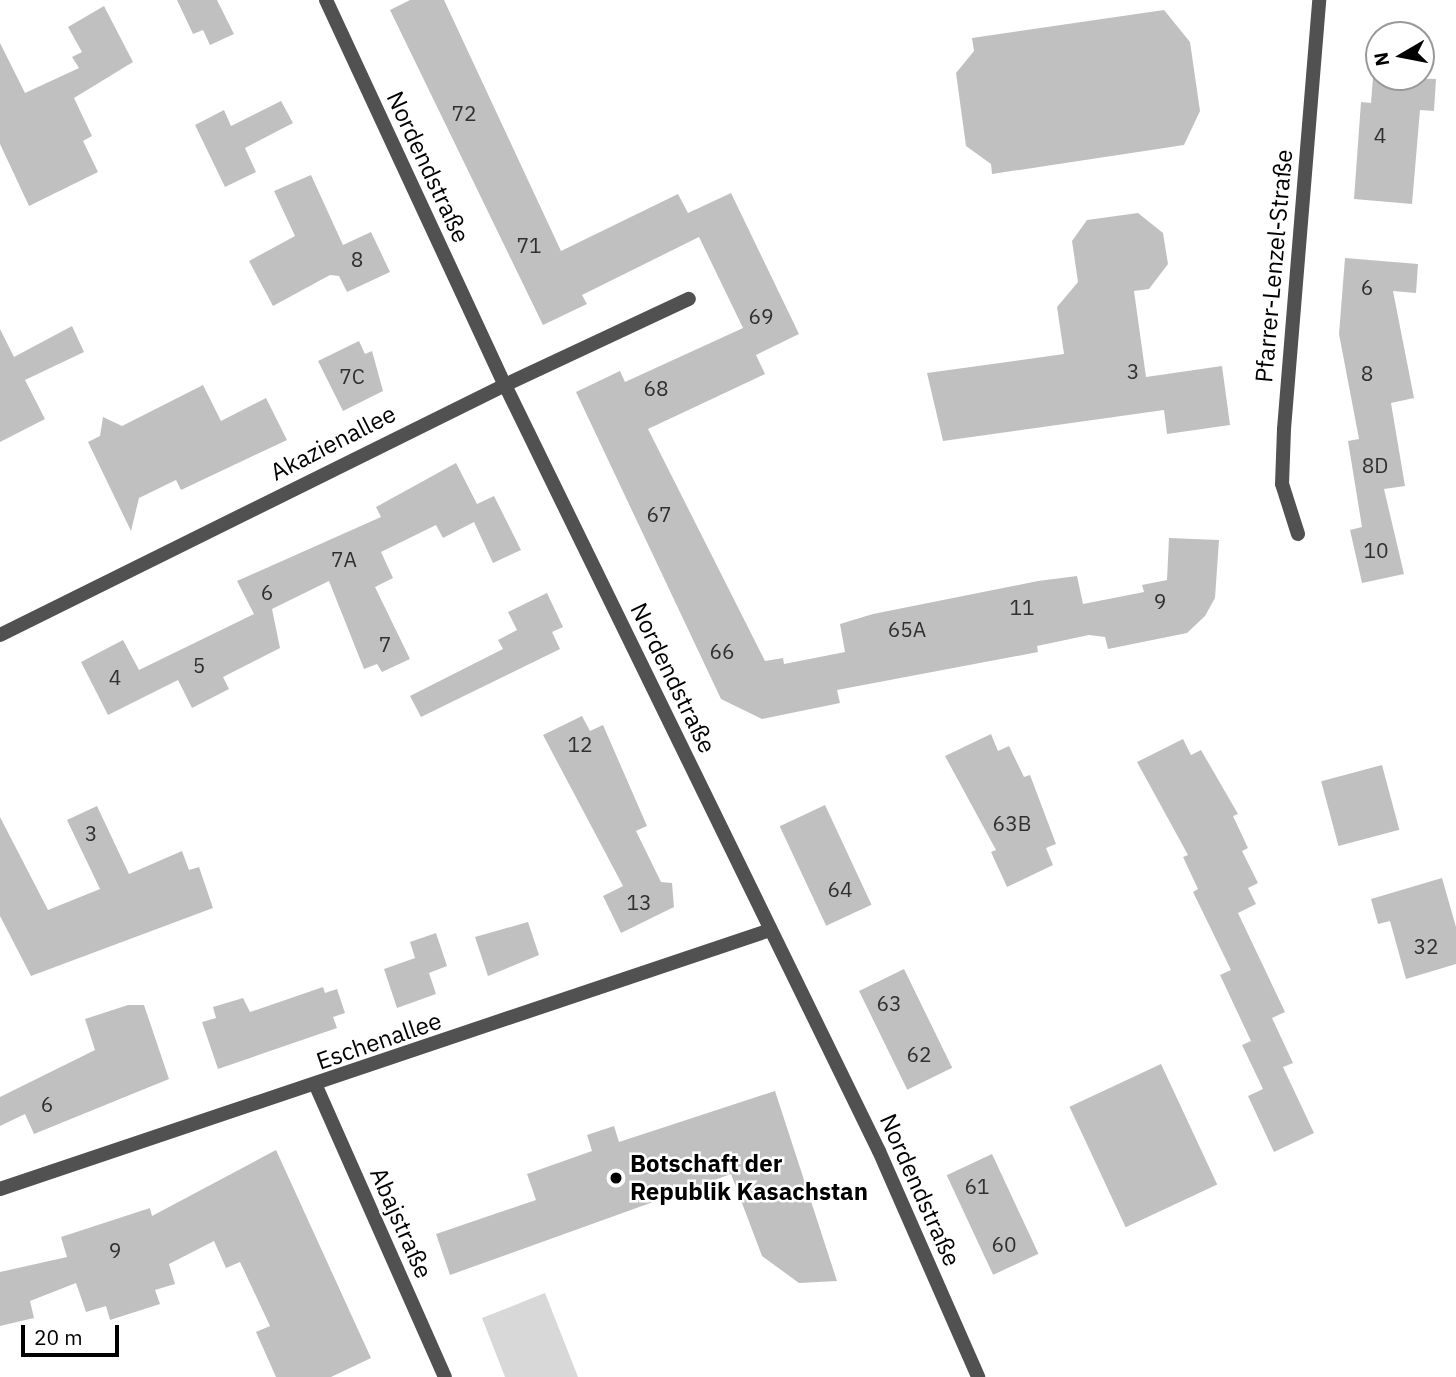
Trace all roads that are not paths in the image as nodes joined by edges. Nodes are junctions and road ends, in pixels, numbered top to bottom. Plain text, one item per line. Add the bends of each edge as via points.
1 (326, 0) edge
2 (1319, 0) edge
3 (689, 299) dead end
4 (505, 385) junction
5 (1298, 534) dead end
6 (0, 635) edge
7 (770, 930) junction
8 (316, 1087) junction
9 (0, 1189) edge
10 (445, 1377) edge
11 (978, 1377) edge

1 - 4 street, Nordendstraße
2 - 5 street, Pfarrer-Lenzel-Straße via 1284,429 1282,484
3 - 4 street, Akazienallee
4 - 6 street, Akazienallee
4 - 7 street, Nordendstraße
7 - 8 street, Eschenallee
7 - 11 street, Nordendstraße via 879,1151
8 - 9 street, Eschenallee
8 - 10 street, Abajstraße

